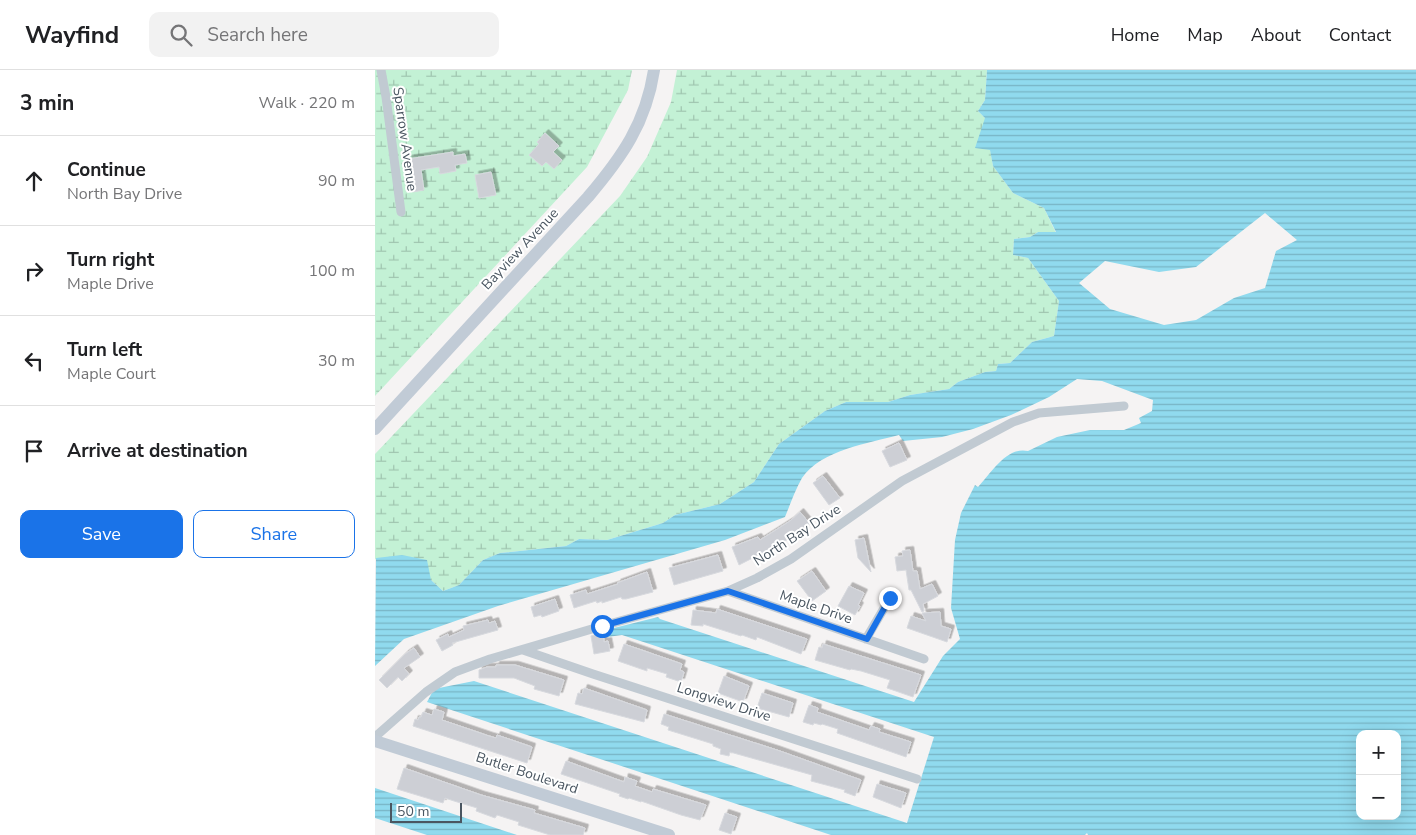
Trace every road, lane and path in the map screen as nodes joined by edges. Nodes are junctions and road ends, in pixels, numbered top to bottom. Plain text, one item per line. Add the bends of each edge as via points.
1 (381, 70) edge
2 (654, 70) edge
3 (401, 212) dead end
4 (1124, 406) dead end
5 (375, 429) edge
6 (728, 591) junction
7 (890, 598) dead end
8 (867, 639) junction
9 (523, 650) junction
10 (924, 659) dead end
11 (375, 737) edge
12 (375, 741) edge
13 (917, 779) dead end
14 (669, 835) edge

1 - 3 street, Sparrow Avenue
2 - 5 main road, Bayview Avenue via 640,121 624,152 607,175
4 - 6 street, North Bay Drive via 1039,413 1013,422 902,481 791,559
6 - 8 street, Maple Drive
6 - 9 street, North Bay Drive
7 - 8 street
8 - 10 street, Maple Drive
9 - 11 street, North Bay Drive via 455,672 441,680
9 - 13 street, Longview Drive
12 - 14 main road, Butler Boulevard

